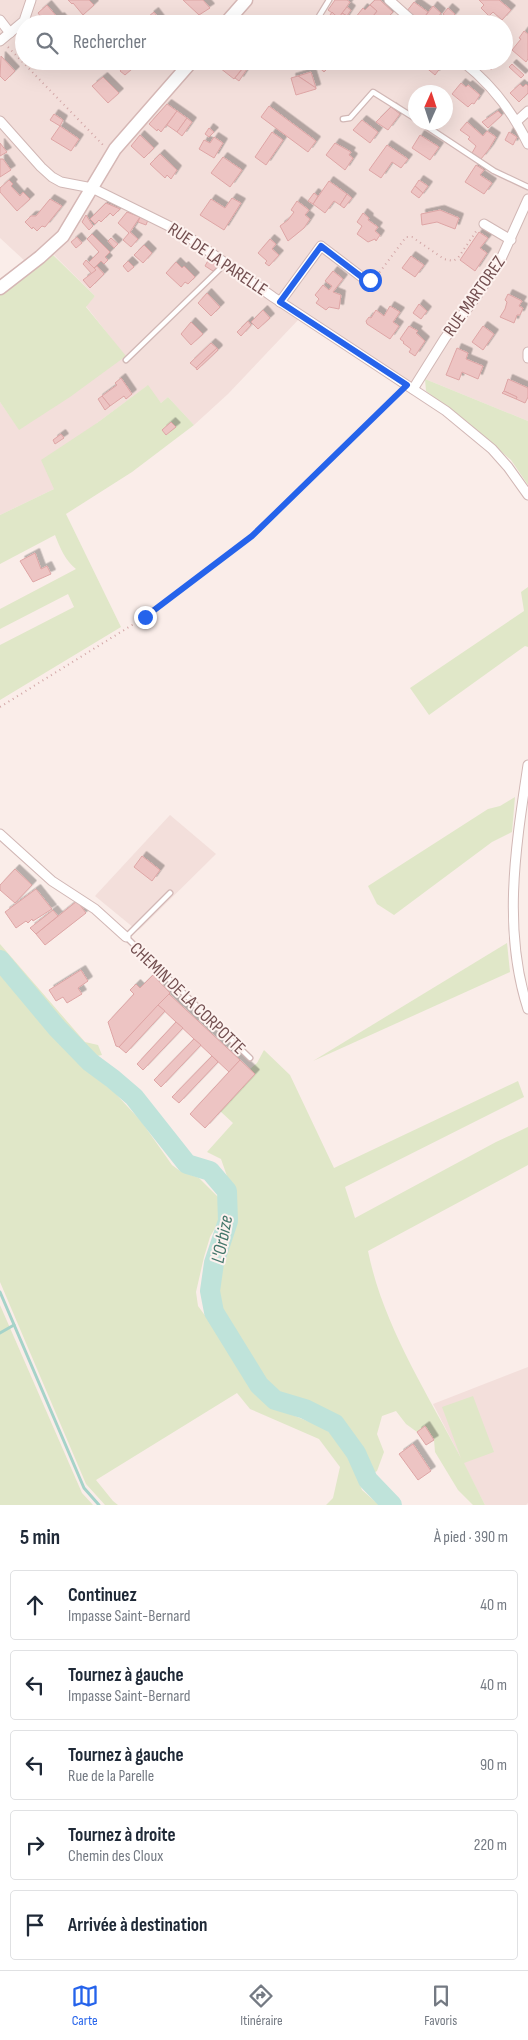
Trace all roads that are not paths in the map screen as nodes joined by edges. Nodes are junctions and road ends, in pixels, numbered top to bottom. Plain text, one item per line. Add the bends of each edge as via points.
1 (31, 0) edge
2 (246, 0) edge
3 (330, 0) edge
4 (388, 0) edge
5 (26, 15) edge
6 (233, 15) edge
7 (320, 15) edge
8 (406, 15) edge
9 (0, 20) edge
10 (15, 29) edge
11 (10, 33) junction
12 (1, 41) edge
13 (184, 70) edge
14 (472, 70) edge
15 (528, 111) edge
16 (408, 115) edge
17 (343, 119) dead end
18 (0, 121) edge
19 (517, 121) junction
20 (432, 130) edge
21 (528, 144) edge
22 (528, 187) edge
23 (92, 188) junction
24 (528, 199) edge
25 (484, 224) road end
26 (511, 240) junction
27 (226, 263) junction
28 (363, 278) road end
29 (0, 288) edge
30 (280, 302) junction
31 (528, 352) edge
32 (528, 358) edge
33 (126, 360) dead end
34 (410, 387) junction
35 (528, 495) edge
36 (528, 765) edge
37 (0, 834) edge
38 (170, 893) dead end
39 (126, 937) junction
40 (528, 1008) edge
41 (250, 1058) dead end

1 - 5 street
2 - 6 street
3 - 7 lane
4 - 8 street
9 - 11 street
10 - 11 street
11 - 12 street
13 - 23 street via 115,149
14 - 19 street
15 - 19 street
16 - 17 lane via 373,92 350,118
18 - 23 street, RUE DE LA PARELLE via 52,176 61,182
19 - 21 street
20 - 22 lane via 494,171
23 - 27 street, RUE DE LA PARELLE via 163,222
23 - 29 street via 63,236
24 - 26 street, RUE MARTOREZ
25 - 26 street
26 - 34 street, RUE MARTOREZ via 476,297
27 - 30 street, RUE DE LA PARELLE
27 - 33 lane
28 - 30 street via 321,246
30 - 34 street, RUE DE LA PARELLE
31 - 32 street
34 - 35 street, RUE DE LA PARELLE via 492,449
36 - 40 street via 513,872 517,968
37 - 39 street, CHEMIN DE LA CORPOTTE via 52,881 95,909
38 - 39 lane, CHEMIN DE LA CORPOTTE
39 - 41 lane, CHEMIN DE LA CORPOTTE

